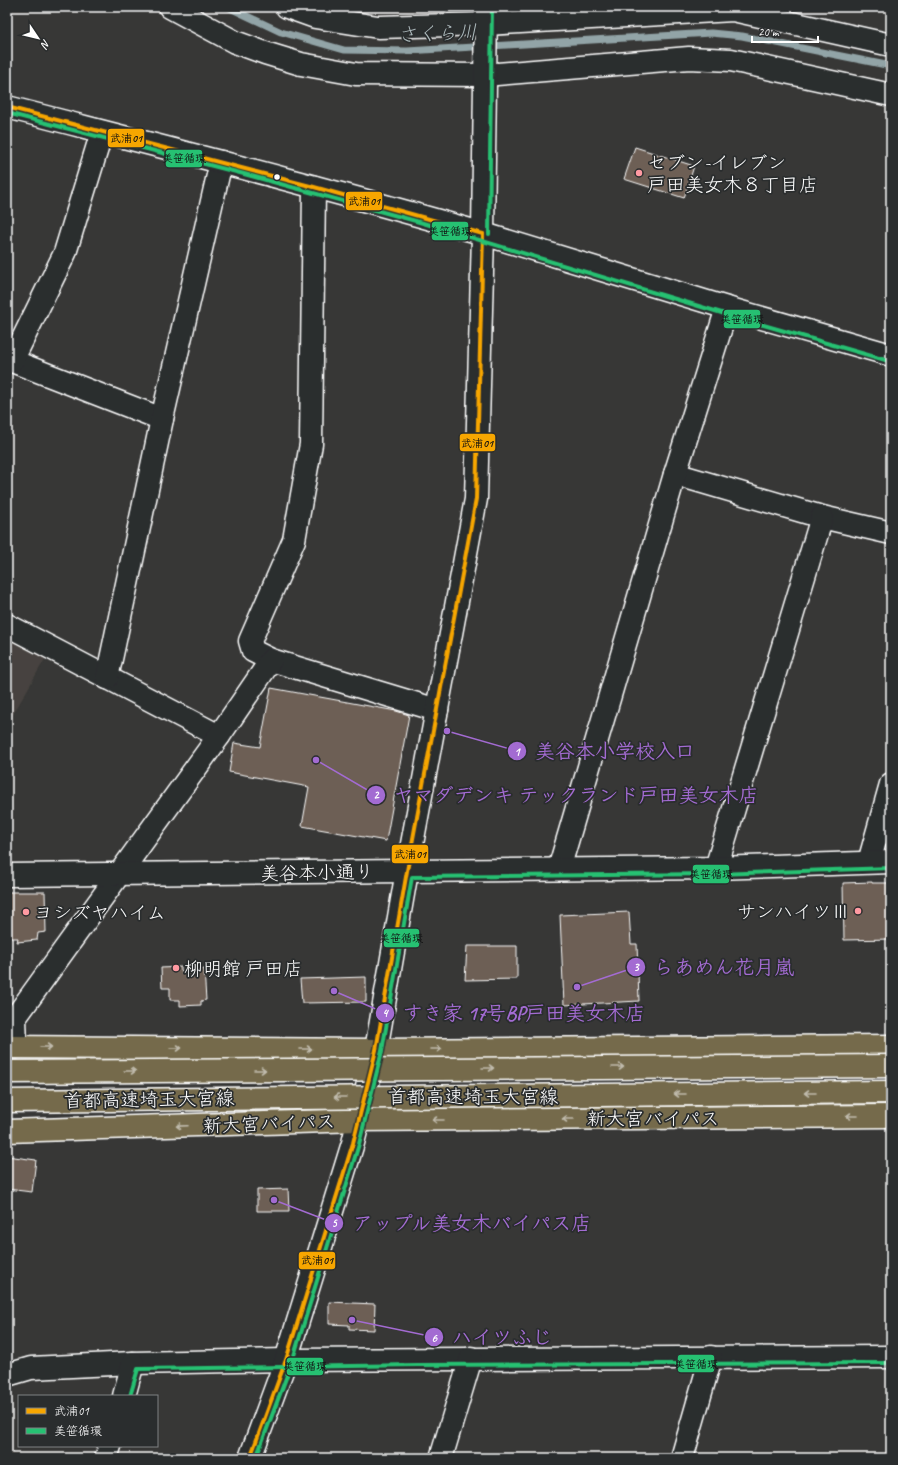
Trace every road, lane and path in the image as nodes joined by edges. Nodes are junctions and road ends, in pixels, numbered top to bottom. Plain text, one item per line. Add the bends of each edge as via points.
1 (170, 7) edge
2 (287, 7) edge
3 (486, 20) edge
4 (891, 44) edge
5 (485, 67) junction
6 (891, 95) edge
7 (7, 107) edge
8 (102, 132) junction
9 (221, 162) junction
10 (314, 187) junction
11 (483, 234) junction
12 (727, 308) junction
13 (891, 355) edge
14 (9, 360) edge
15 (162, 419) junction
16 (675, 474) junction
17 (822, 517) junction
18 (891, 533) edge
19 (7, 625) edge
20 (271, 660) junction
21 (107, 678) junction
22 (437, 710) junction
23 (219, 736) junction
24 (891, 784) edge
25 (869, 862) junction
26 (891, 862) edge
27 (716, 868) junction
28 (559, 869) junction
29 (407, 871) junction
30 (120, 874) junction
31 (7, 875) edge
32 (891, 1046) edge
33 (376, 1050) junction
34 (10, 1052) edge
35 (891, 1066) edge
36 (99, 1071) junction
37 (7, 1072) edge
38 (891, 1092) edge
39 (96, 1099) junction
40 (7, 1101) edge
41 (7, 1111) edge
42 (891, 1116) edge
43 (359, 1120) junction
44 (7, 1131) edge
45 (891, 1357) edge
46 (471, 1358) junction
47 (711, 1358) junction
48 (286, 1360) junction
49 (133, 1363) junction
50 (7, 1375) edge
51 (124, 1395) edge
52 (110, 1447) edge
53 (106, 1458) edge
54 (250, 1458) edge
55 (441, 1458) edge
56 (682, 1458) edge

1 - 5 street via 236,42 301,64 356,74
2 - 3 street via 314,17 378,27
3 - 4 street via 733,10
3 - 5 street
5 - 6 street via 689,58 730,60
5 - 11 street
7 - 8 street
8 - 9 street
8 - 14 street via 65,253
9 - 10 street
9 - 15 street
10 - 11 street
10 - 20 street via 311,444 294,540 250,641 253,651
11 - 12 street
11 - 22 street via 476,499
12 - 13 street
12 - 16 street
14 - 15 street
15 - 21 street
16 - 17 street
16 - 28 street
17 - 18 street
17 - 27 street
19 - 21 street
20 - 22 street
20 - 23 street
21 - 23 street
22 - 29 street
23 - 30 street
24 - 25 street
25 - 26 street, 美谷本小通り
25 - 27 street, 美谷本小通り
27 - 28 street, 美谷本小通り
28 - 29 street, 美谷本小通り
29 - 30 street, 美谷本小通り
29 - 33 street
30 - 31 street, 美谷本小通り
30 - 34 street via 15,1018
33 -> 32 highway
34 -> 33 highway
33 - 43 street
34 - 36 highway, bridge
36 -> 35 highway, 首都高速埼玉大宮線, bridge
36 - 37 highway, 首都高速埼玉大宮線, bridge
38 -> 39 highway, 首都高速埼玉大宮線, bridge
39 - 40 highway, 首都高速埼玉大宮線, bridge
39 - 41 highway, bridge
42 -> 43 highway, 新大宮バイパス
43 -> 44 highway, 新大宮バイパス
43 - 48 street
45 - 47 street
46 - 47 street
46 - 48 street
46 - 55 street
47 - 56 street
48 - 49 street
48 - 54 street
49 - 50 street via 30,1368
49 - 51 street
52 - 53 street

